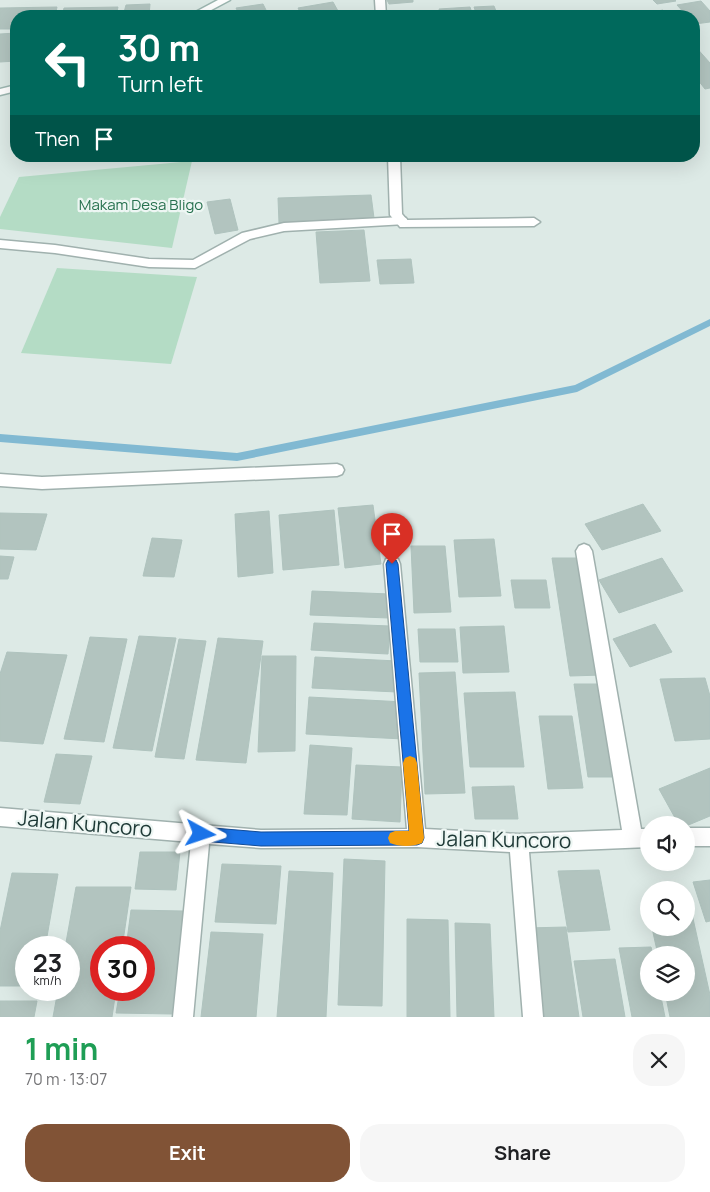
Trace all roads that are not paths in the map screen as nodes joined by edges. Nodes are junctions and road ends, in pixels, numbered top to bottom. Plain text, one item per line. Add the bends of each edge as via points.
1 (225, 0) edge
2 (205, 10) edge
3 (394, 162) edge
4 (402, 221) junction
5 (534, 222) dead end
6 (0, 244) edge
7 (337, 470) dead end
8 (0, 480) edge
9 (584, 550) dead end
10 (392, 564) dead end
11 (0, 817) edge
12 (640, 833) edge
13 (201, 834) junction
14 (695, 837) edge
15 (710, 837) edge
16 (417, 838) junction
17 (640, 838) edge
18 (519, 843) junction
19 (183, 1017) edge
20 (533, 1017) edge

1 - 2 street
3 - 4 street via 396,215
4 - 5 street via 404,224 426,225
4 - 6 street via 284,227 246,236 195,264 149,263
7 - 8 street via 42,483
9 - 12 street
10 - 16 street
11 - 13 street, Jalan Kuncoro
13 - 16 street, Jalan Kuncoro via 261,839
13 - 19 street
14 - 15 street
16 - 18 street, Jalan Kuncoro
17 - 18 street, Jalan Kuncoro
18 - 20 street

